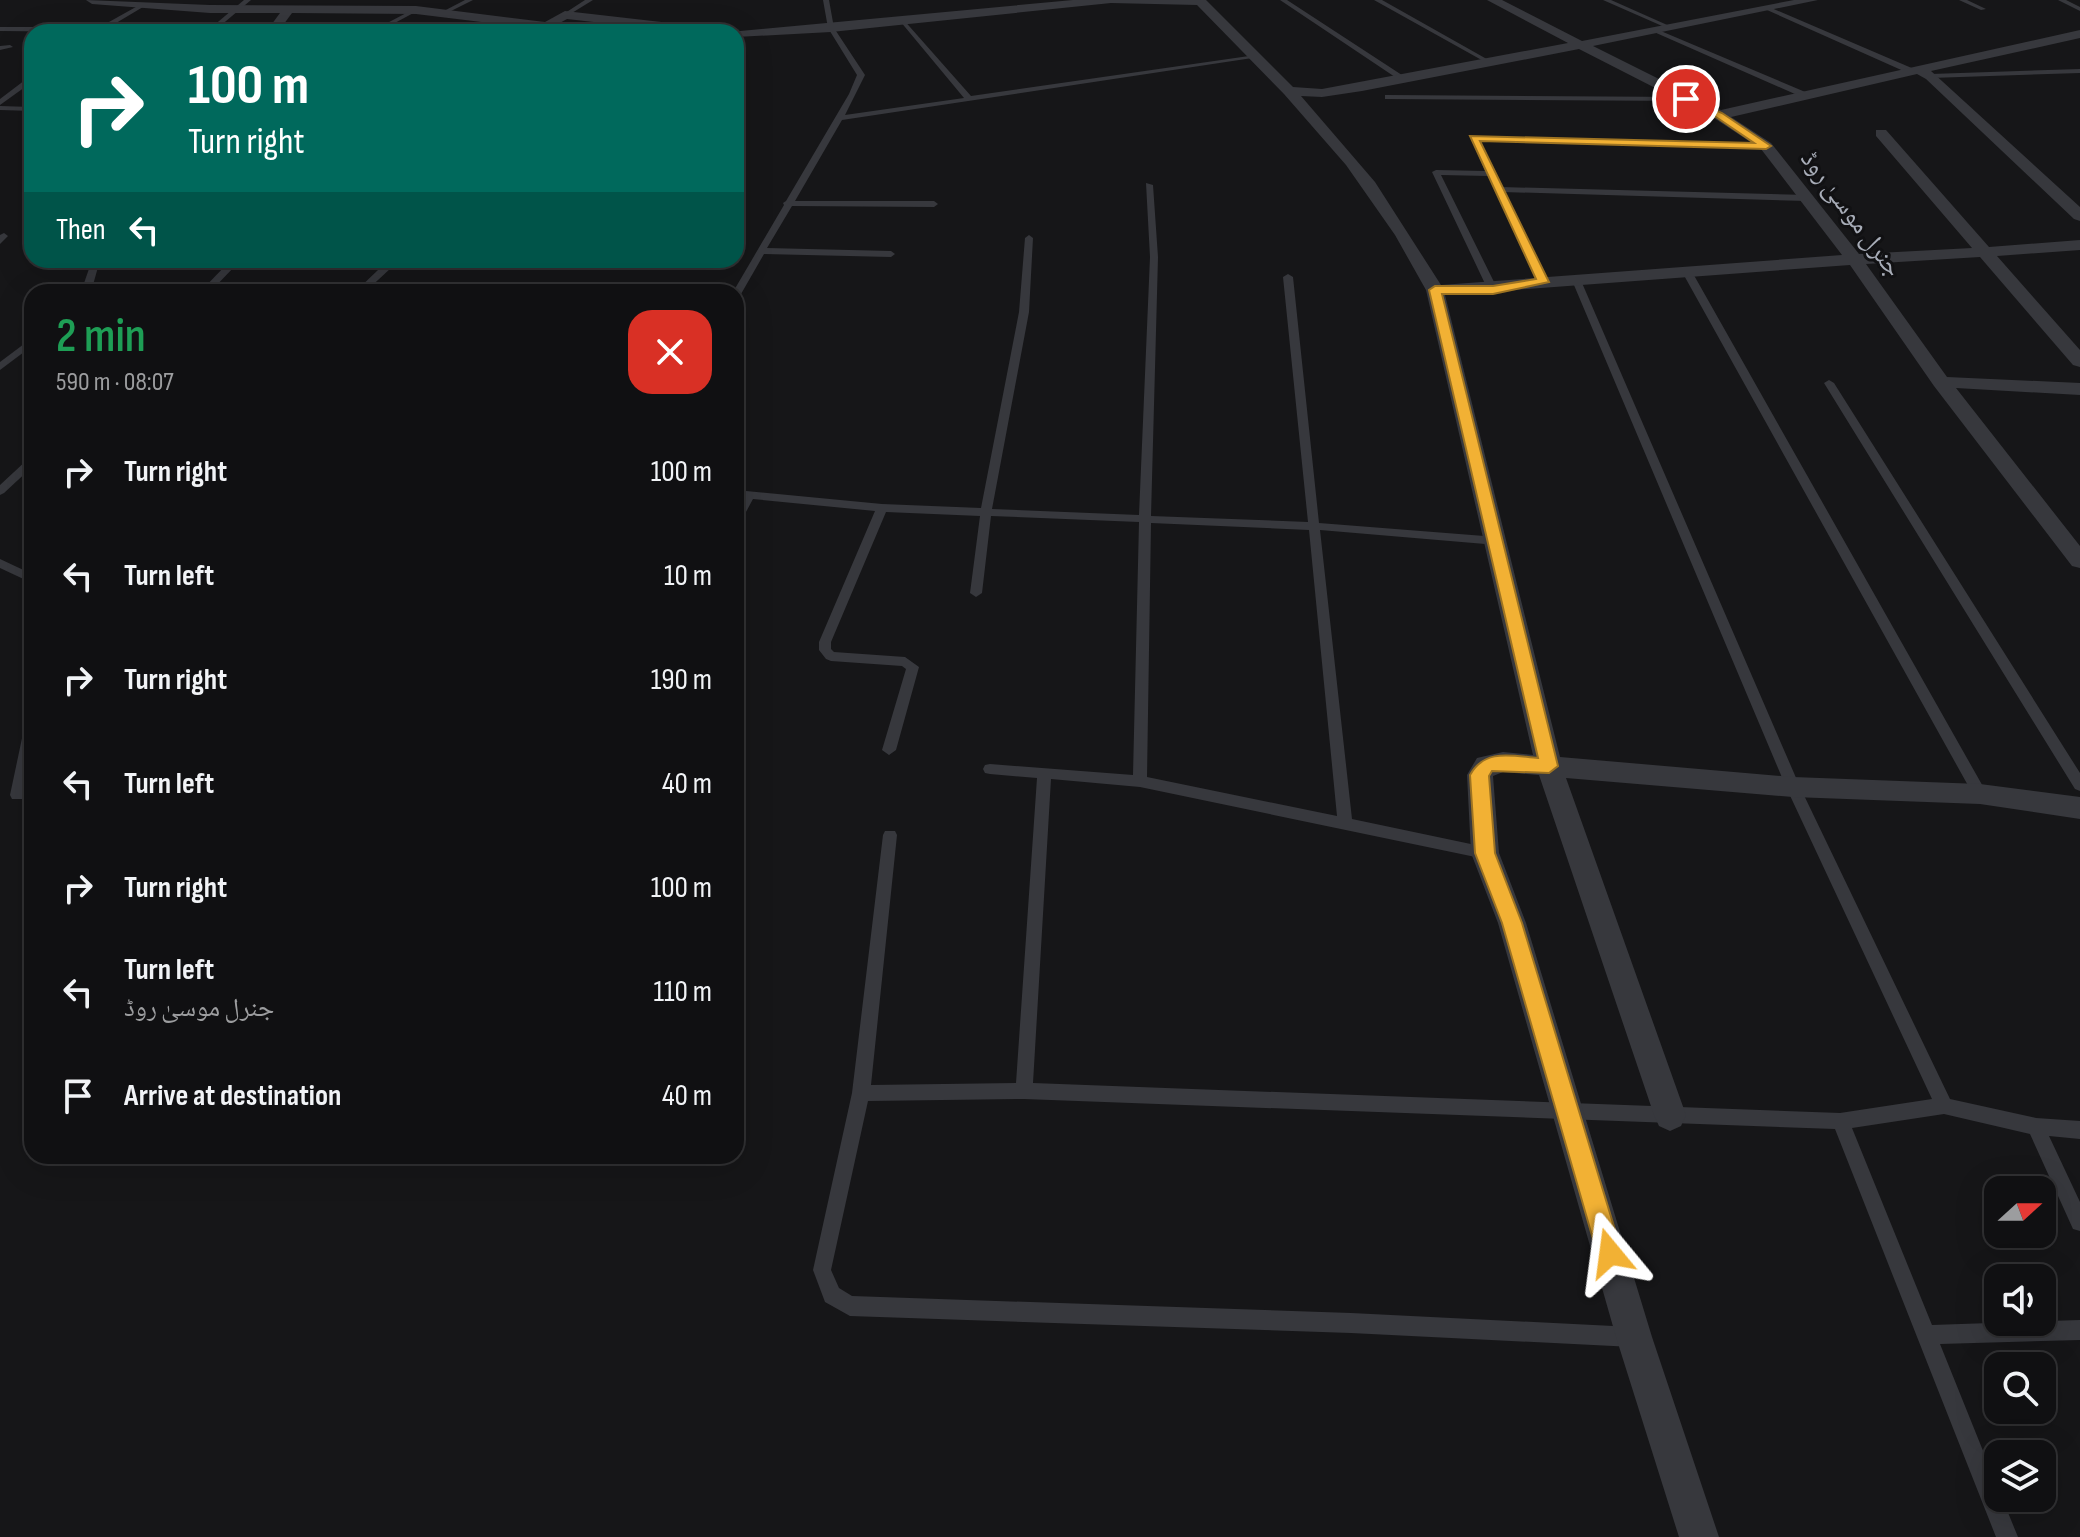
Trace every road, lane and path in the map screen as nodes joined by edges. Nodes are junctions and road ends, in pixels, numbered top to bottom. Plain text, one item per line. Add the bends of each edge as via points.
1 (92, 0) edge
2 (470, 0) edge
3 (590, 0) edge
4 (826, 0) edge
5 (929, 0) edge
6 (1108, 0) edge
7 (1114, 0) edge
8 (1283, 0) edge
9 (1377, 0) edge
10 (1493, 0) edge
11 (1606, 0) edge
12 (1812, 0) edge
13 (1962, 0) edge
14 (2061, 0) edge
15 (1021, 3) edge
16 (145, 4) junction
17 (243, 4) edge
18 (290, 8) junction
19 (1769, 9) junction
20 (1983, 9) dead end
21 (2080, 9) edge
22 (416, 10) junction
23 (443, 13) junction
24 (565, 15) junction
25 (933, 17) junction
26 (902, 20) junction
27 (110, 24) edge
28 (219, 24) edge
29 (278, 24) edge
30 (389, 24) edge
31 (512, 24) edge
32 (551, 24) edge
33 (644, 24) edge
34 (831, 28) junction
35 (1671, 28) junction
36 (0, 29) edge
37 (24, 29) edge
38 (1656, 31) junction
39 (744, 33) edge
40 (2080, 34) edge
41 (1581, 45) junction
42 (10, 47) dead end
43 (0, 48) edge
44 (1256, 57) junction
45 (1489, 62) junction
46 (1913, 70) junction
47 (2080, 71) edge
48 (1931, 76) junction
49 (1404, 79) junction
50 (24, 85) edge
51 (1289, 91) junction
52 (1807, 96) junction
53 (1388, 97) dead end
54 (1686, 99) junction
55 (970, 100) junction
56 (0, 104) edge
57 (24, 108) edge
58 (1719, 115) junction
59 (839, 118) junction
60 (1881, 133) dead end
61 (1766, 146) junction
62 (1489, 174) junction
63 (1149, 185) dead end
64 (1497, 189) junction
65 (1807, 198) junction
66 (787, 203) junction
67 (934, 204) dead end
68 (2080, 216) edge
69 (1029, 238) dead end
70 (2080, 245) edge
71 (763, 251) junction
72 (1986, 253) junction
73 (891, 254) dead end
74 (1854, 259) junction
75 (228, 268) edge
76 (386, 268) edge
77 (1686, 270) junction
78 (1288, 277) dead end
79 (1576, 278) junction
80 (1543, 282) junction
81 (213, 284) edge
82 (369, 284) edge
83 (742, 284) edge
84 (1435, 290) junction
85 (1493, 290) junction
86 (24, 348) edge
87 (2080, 361) edge
88 (0, 367) edge
89 (1941, 382) junction
90 (1829, 383) dead end
91 (2080, 389) edge
92 (24, 468) edge
93 (0, 491) edge
94 (744, 495) edge
95 (882, 508) junction
96 (986, 513) junction
97 (1145, 520) junction
98 (1313, 526) junction
99 (1497, 541) junction
100 (2080, 561) edge
101 (0, 563) edge
102 (24, 575) edge
103 (976, 593) dead end
104 (889, 750) dead end
105 (24, 762) edge
106 (1549, 766) junction
107 (990, 769) dead end
108 (1044, 774) junction
109 (1140, 781) junction
110 (2080, 785) edge
111 (1793, 787) junction
112 (1980, 794) junction
113 (17, 795) dead end
114 (2080, 808) edge
115 (1345, 824) junction
116 (890, 835) dead end
117 (1485, 853) junction
118 (1024, 1091) junction
119 (861, 1093) junction
120 (1944, 1106) junction
121 (1570, 1112) junction
122 (1670, 1115) junction
123 (1840, 1121) junction
124 (2036, 1127) junction
125 (2080, 1130) edge
126 (2080, 1222) edge
127 (2080, 1330) edge
128 (1927, 1335) junction
129 (1634, 1337) junction
130 (1699, 1537) edge
131 (2007, 1537) edge

1 - 16 street
2 - 23 lane
3 - 24 lane
4 - 34 lane
5 - 25 street
6 - 15 street
7 - 44 street via 1200,1
8 - 49 lane
9 - 45 lane
10 - 41 street, جنرل موسیٰ روڈ
11 - 35 lane
12 - 19 street
13 - 20 lane
14 - 21 lane
15 - 25 street
16 - 17 street
16 - 27 lane
17 - 18 street
17 - 28 lane
18 - 22 street
18 - 29 street
19 - 35 street
19 - 46 lane
22 - 23 street
22 - 30 lane
23 - 31 street
24 - 32 street
24 - 33 street
25 - 26 street
26 - 34 street
26 - 55 lane
34 - 39 street
34 - 59 lane via 861,75
35 - 38 street
36 - 37 lane
38 - 41 street
38 - 52 lane
40 - 46 street
41 - 45 street
41 - 54 street, جنرل موسیٰ روڈ
42 - 43 lane
44 - 51 street
44 - 55 lane
45 - 49 street
46 - 48 street
46 - 52 street
47 - 48 lane
48 - 68 street
49 - 51 street via 1322,93
50 - 56 lane
51 - 84 street via 1345,151 1397,223
52 - 58 street
53 - 54 lane
54 - 58 street, جنرل موسیٰ روڈ
55 - 59 lane
56 - 57 lane
58 - 61 street, جنرل موسیٰ روڈ
59 - 66 lane
60 - 72 street
61 - 62 lane via 1473,138
61 - 65 street, جنرل موسیٰ روڈ
62 - 64 lane
62 - 85 lane via 1436,172
63 - 97 lane via 1154,257
64 - 65 lane
64 - 80 lane
65 - 74 street, جنرل موسیٰ روڈ
66 - 67 lane
66 - 71 lane
69 - 96 lane via 1024,312
70 - 72 street
71 - 73 lane
71 - 83 lane
72 - 74 street
72 - 87 street
74 - 77 street
74 - 89 street, جنرل موسیٰ روڈ
75 - 81 lane
76 - 82 lane
77 - 79 street
77 - 112 lane
78 - 98 lane
79 - 80 street
79 - 111 lane
80 - 85 street
84 - 85 street
84 - 99 street
86 - 88 lane
89 - 91 street
89 - 100 street, جنرل موسیٰ روڈ
90 - 110 lane
92 - 93 lane
94 - 95 lane
95 - 96 lane
95 - 104 lane via 825,650 831,656 913,667
96 - 97 lane
96 - 103 lane
97 - 98 lane
97 - 109 lane
98 - 99 lane
98 - 115 lane
99 - 106 street
101 - 102 lane
105 - 113 lane
106 - 111 street
106 - 117 street via 1486,765 1480,775
106 - 122 street
107 - 108 lane
108 - 109 lane
108 - 118 lane
109 - 115 lane
111 - 112 street
111 - 120 lane
112 - 114 street
115 - 117 lane
116 - 119 lane
117 - 121 street
118 - 119 lane
118 - 121 lane
119 - 129 lane via 822,1270 832,1295 850,1306
120 - 123 lane
120 - 124 lane
121 - 122 lane
121 - 129 street
122 - 123 lane
123 - 128 lane
124 - 125 lane
124 - 126 lane
127 - 128 lane
128 - 131 lane
129 - 130 street

